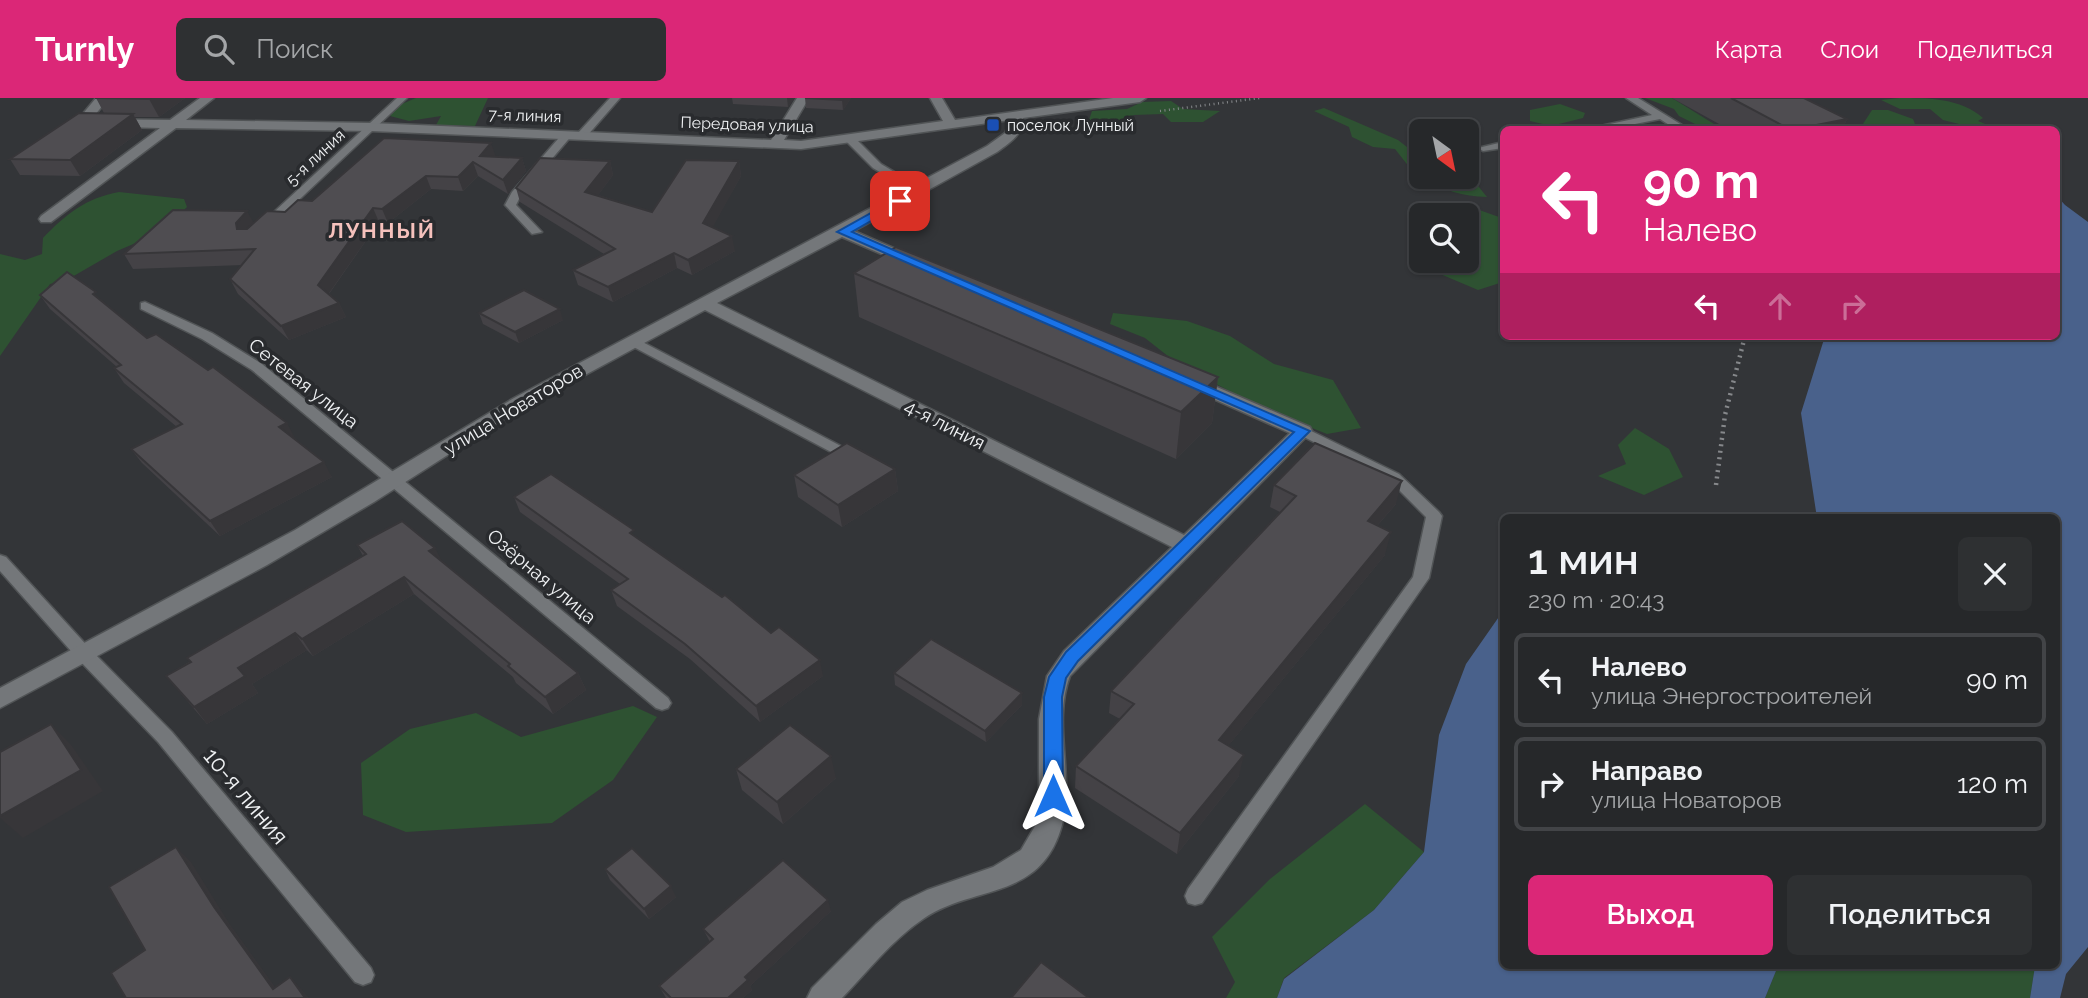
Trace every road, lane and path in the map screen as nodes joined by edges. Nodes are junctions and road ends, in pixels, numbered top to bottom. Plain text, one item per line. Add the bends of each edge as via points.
1 (103, 98) edge
2 (208, 98) edge
3 (402, 98) edge
4 (615, 98) edge
5 (803, 98) edge
6 (936, 98) edge
7 (1140, 98) edge
8 (1631, 98) edge
9 (1016, 116) junction
10 (1660, 116) junction
11 (951, 123) junction
12 (173, 124) junction
13 (1608, 126) edge
14 (1678, 126) edge
15 (371, 127) junction
16 (575, 134) junction
17 (850, 139) junction
18 (776, 143) junction
19 (1500, 145) edge
20 (1483, 148) dead end
21 (919, 191) junction
22 (46, 219) dead end
23 (260, 230) edge
24 (536, 232) dead end
25 (843, 232) junction
26 (932, 271) edge
27 (704, 303) junction
28 (145, 306) dead end
29 (1744, 340) edge
30 (633, 341) junction
31 (1175, 376) edge
32 (1303, 431) junction
33 (866, 465) edge
34 (394, 482) junction
35 (1716, 485) dead end
36 (1185, 545) junction
37 (0, 561) edge
38 (85, 655) junction
39 (0, 699) edge
40 (662, 703) dead end
41 (1195, 896) dead end
42 (363, 975) dead end
43 (822, 998) edge

1 - 12 street via 87,116 89,123
2 - 12 street
3 - 15 lane, 5-я линия
4 - 16 lane
5 - 18 street
6 - 11 street
7 - 9 street, Передовая улица
8 - 10 lane
9 - 11 street, Передовая улица
9 - 21 street, улица Новаторов via 1011,135
10 - 13 lane
10 - 14 lane
11 - 17 street, Передовая улица
12 - 15 street, 7-я линия
12 - 22 street
15 - 16 street, 7-я линия
15 - 23 lane, 5-я линия
16 - 18 street, Передовая улица
16 - 24 lane via 510,205
17 - 18 street, Передовая улица
17 - 21 lane via 877,166
19 - 20 lane
21 - 25 street, улица Новаторов
25 - 26 street
25 - 27 street, улица Новаторов
27 - 30 street, улица Новаторов
27 - 36 street, 4-я линия
28 - 34 lane, Сетевая улица via 257,367
29 - 35 path via 1725,415
30 - 33 lane
30 - 34 street, улица Новаторов via 516,404
31 - 32 street
32 - 36 street
32 - 41 lane via 1394,477 1434,516 1422,578
34 - 38 street, улица Новаторов
34 - 40 lane, Озёрная улица
36 - 43 street via 1072,657 1058,677 1053,697 1053,796 1049,825 1039,849 1012,871 983,885 921,905
37 - 38 lane, 10-я линия
38 - 39 street, улица Новаторов
38 - 42 lane, 10-я линия via 165,737

